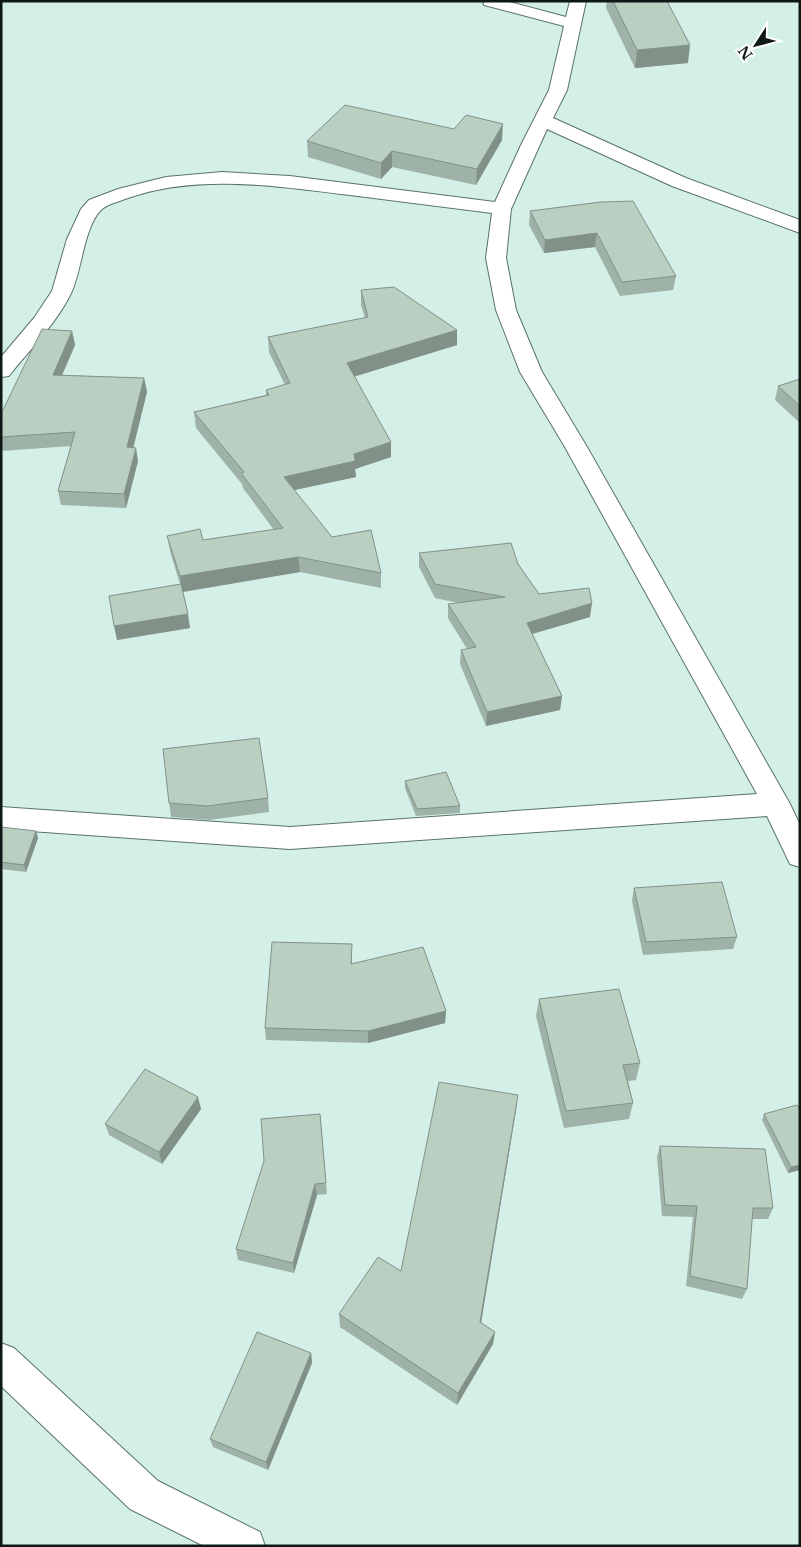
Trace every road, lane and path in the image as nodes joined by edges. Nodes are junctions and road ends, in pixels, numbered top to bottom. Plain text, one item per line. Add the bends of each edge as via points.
1 (578, 1) edge
2 (490, 2) edge
3 (574, 24) junction
4 (543, 120) junction
5 (502, 209) junction
6 (800, 227) edge
7 (1, 370) edge
8 (776, 804) junction
9 (1, 818) edge
10 (800, 856) edge
11 (1, 1361) edge
12 (246, 1546) edge

1 - 3 street
2 - 3 street
3 - 4 street via 558,90
4 - 5 street
4 - 6 street via 679,182
5 - 7 street via 290,182 222,178 166,183 125,193 96,204 88,214 77,239 62,292 42,322
5 - 8 street via 496,258 506,310 531,372
8 - 9 street via 290,838
8 - 10 street
11 - 12 street via 144,1495

